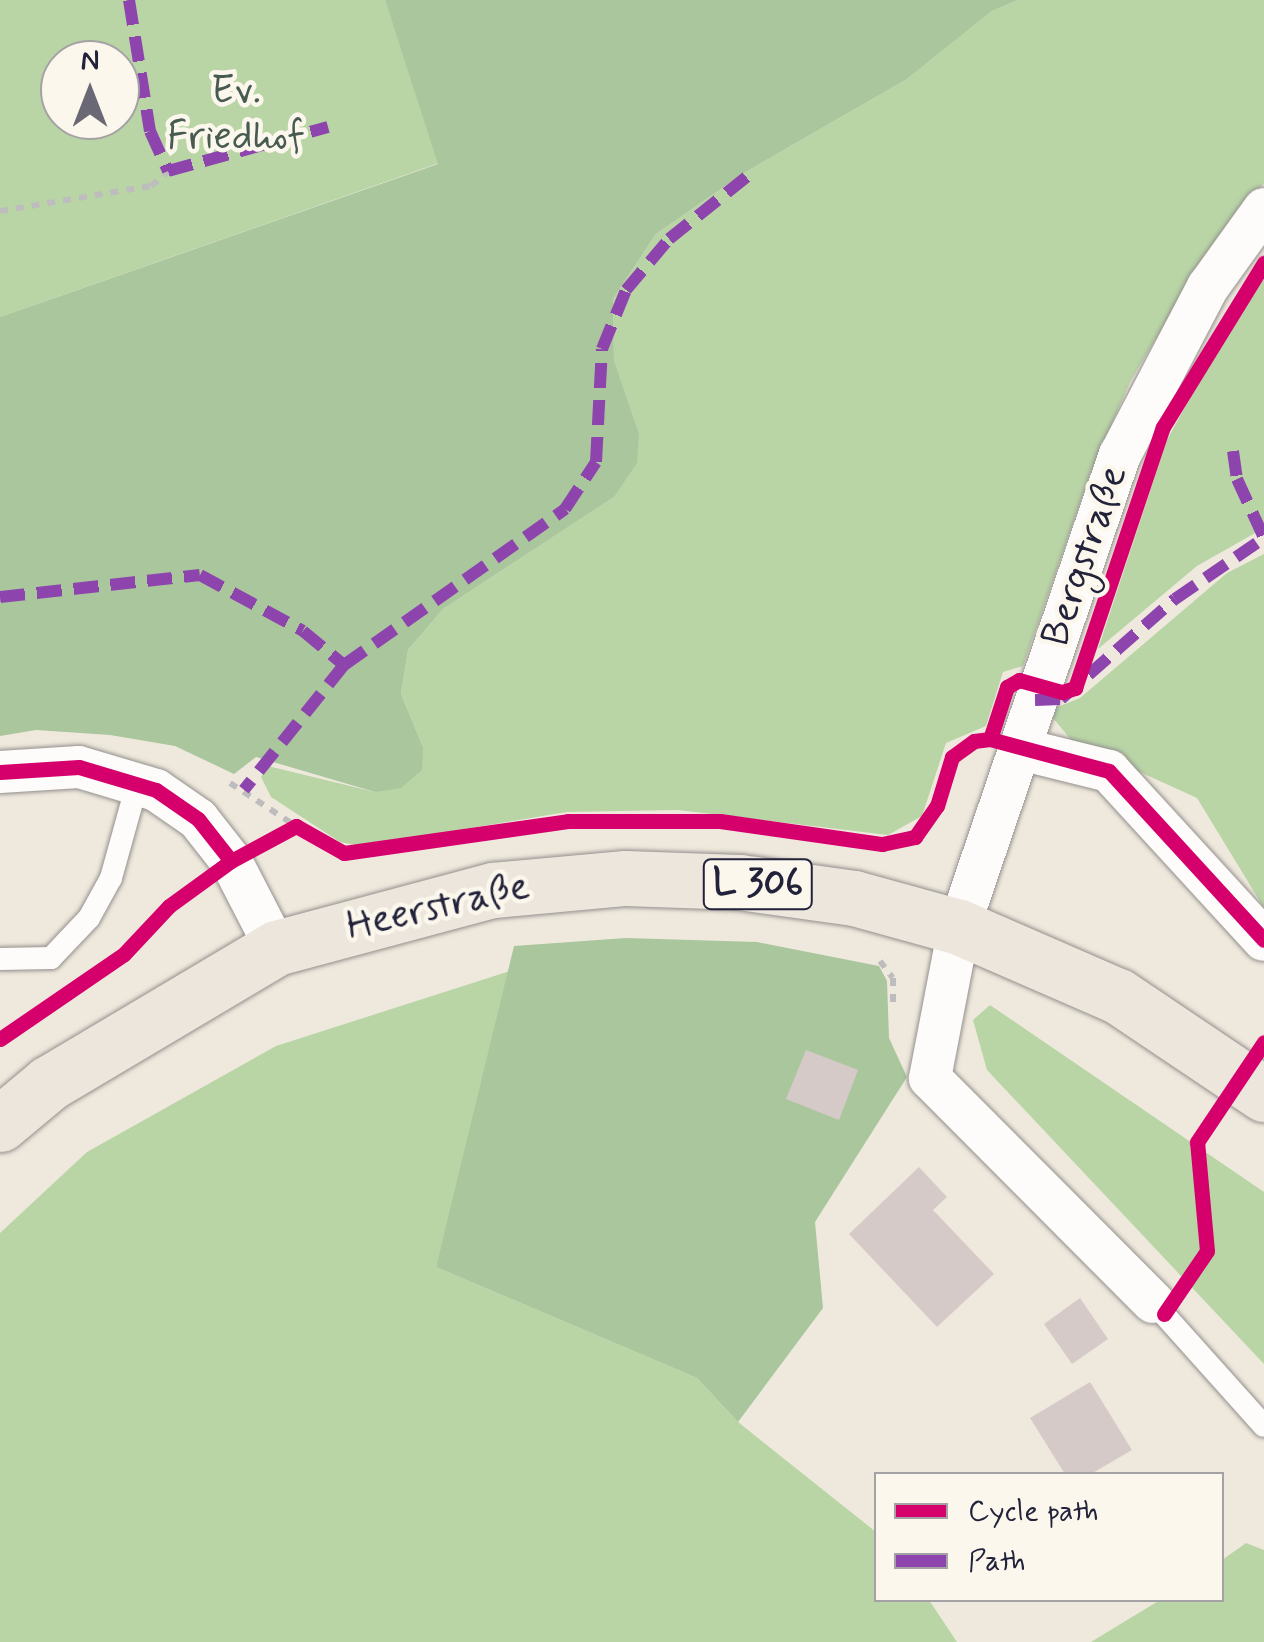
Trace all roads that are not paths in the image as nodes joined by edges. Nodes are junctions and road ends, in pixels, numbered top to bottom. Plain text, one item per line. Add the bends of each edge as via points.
1 (1264, 209) edge
2 (1020, 749) junction
3 (0, 772) edge
4 (137, 784) junction
5 (959, 927) junction
6 (1264, 940) edge
7 (276, 948) junction
8 (0, 959) edge
9 (1264, 1094) edge
10 (0, 1124) edge
11 (1153, 1302) joint
12 (1264, 1426) edge

1 - 2 street, Bergstraße via 1208,288 1120,454
2 - 5 street, Bergstraße
2 - 6 street via 1109,771
3 - 4 street via 79,767
4 - 7 street via 198,819 231,861
4 - 8 lane via 111,878 89,918 52,958
5 - 7 main road, Heerstraße / L 306 via 816,893 740,882 624,878 493,890
5 - 9 main road, Heerstraße / L 306 via 1118,996
5 - 11 street via 930,1078
7 - 10 main road, L 306 via 65,1073
11 - 12 lane

